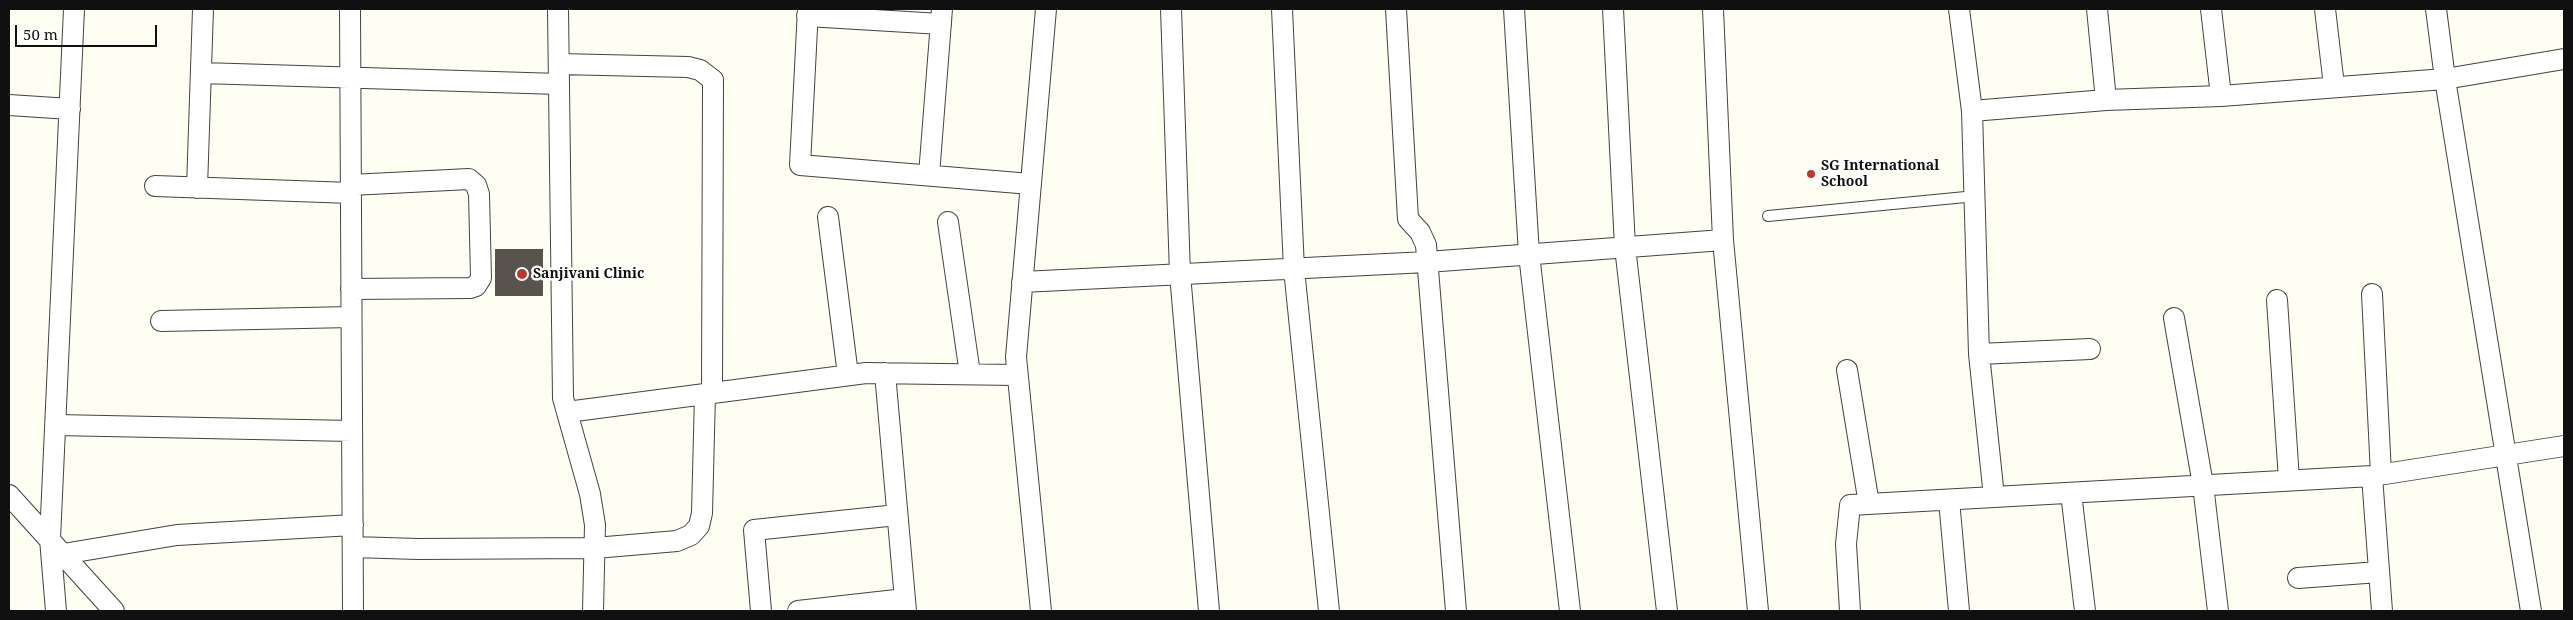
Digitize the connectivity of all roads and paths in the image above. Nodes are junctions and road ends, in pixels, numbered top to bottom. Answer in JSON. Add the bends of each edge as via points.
{"nodes":[{"id":1,"x":74,"y":9,"type":"edge"},
{"id":2,"x":203,"y":9,"type":"edge"},
{"id":3,"x":350,"y":9,"type":"edge"},
{"id":4,"x":558,"y":9,"type":"edge"},
{"id":5,"x":1046,"y":9,"type":"edge"},
{"id":6,"x":1171,"y":9,"type":"edge"},
{"id":7,"x":1282,"y":9,"type":"edge"},
{"id":8,"x":1396,"y":9,"type":"edge"},
{"id":9,"x":1514,"y":9,"type":"edge"},
{"id":10,"x":1613,"y":9,"type":"edge"},
{"id":11,"x":1713,"y":9,"type":"edge"},
{"id":12,"x":1959,"y":9,"type":"edge"},
{"id":13,"x":2097,"y":9,"type":"edge"},
{"id":14,"x":2212,"y":9,"type":"edge"},
{"id":15,"x":2325,"y":9,"type":"edge"},
{"id":16,"x":2436,"y":9,"type":"edge"},
{"id":17,"x":808,"y":12,"type":"edge"},
{"id":18,"x":941,"y":17,"type":"edge"},
{"id":19,"x":2564,"y":59,"type":"edge"},
{"id":20,"x":559,"y":64,"type":"junction"},
{"id":21,"x":202,"y":73,"type":"junction"},
{"id":22,"x":350,"y":77,"type":"junction"},
{"id":23,"x":2445,"y":79,"type":"junction"},
{"id":24,"x":559,"y":84,"type":"junction"},
{"id":25,"x":2334,"y":86,"type":"junction"},
{"id":26,"x":2221,"y":96,"type":"junction"},
{"id":27,"x":2106,"y":100,"type":"junction"},
{"id":28,"x":9,"y":105,"type":"edge"},
{"id":29,"x":70,"y":109,"type":"junction"},
{"id":30,"x":1972,"y":111,"type":"junction"},
{"id":31,"x":929,"y":176,"type":"junction"},
{"id":32,"x":1031,"y":184,"type":"junction"},
{"id":33,"x":155,"y":186,"type":"dead end"},
{"id":34,"x":197,"y":188,"type":"junction"},
{"id":35,"x":351,"y":189,"type":"junction"},
{"id":36,"x":1976,"y":196,"type":"junction"},
{"id":37,"x":1768,"y":216,"type":"dead end"},
{"id":38,"x":828,"y":217,"type":"dead end"},
{"id":39,"x":948,"y":222,"type":"dead end"},
{"id":40,"x":1723,"y":240,"type":"junction"},
{"id":41,"x":1625,"y":247,"type":"junction"},
{"id":42,"x":1529,"y":254,"type":"junction"},
{"id":43,"x":1427,"y":262,"type":"junction"},
{"id":44,"x":1294,"y":268,"type":"junction"},
{"id":45,"x":1180,"y":274,"type":"junction"},
{"id":46,"x":1022,"y":282,"type":"junction"},
{"id":47,"x":351,"y":289,"type":"junction"},
{"id":48,"x":2372,"y":294,"type":"dead end"},
{"id":49,"x":2276,"y":300,"type":"dead end"},
{"id":50,"x":351,"y":318,"type":"junction"},
{"id":51,"x":2174,"y":318,"type":"dead end"},
{"id":52,"x":160,"y":321,"type":"dead end"},
{"id":53,"x":2090,"y":349,"type":"dead end"},
{"id":54,"x":1979,"y":354,"type":"junction"},
{"id":55,"x":1848,"y":370,"type":"dead end"},
{"id":56,"x":885,"y":373,"type":"junction"},
{"id":57,"x":970,"y":374,"type":"junction"},
{"id":58,"x":848,"y":375,"type":"junction"},
{"id":59,"x":1017,"y":375,"type":"junction"},
{"id":60,"x":708,"y":394,"type":"junction"},
{"id":61,"x":567,"y":412,"type":"junction"},
{"id":62,"x":56,"y":426,"type":"junction"},
{"id":63,"x":352,"y":432,"type":"junction"},
{"id":64,"x":2564,"y":446,"type":"edge"},
{"id":65,"x":2506,"y":455,"type":"junction"},
{"id":66,"x":2377,"y":475,"type":"junction"},
{"id":67,"x":2289,"y":480,"type":"junction"},
{"id":68,"x":2203,"y":485,"type":"junction"},
{"id":69,"x":2071,"y":493,"type":"junction"},
{"id":70,"x":9,"y":495,"type":"edge"},
{"id":71,"x":1994,"y":497,"type":"junction"},
{"id":72,"x":1949,"y":500,"type":"junction"},
{"id":73,"x":1869,"y":504,"type":"junction"},
{"id":74,"x":898,"y":514,"type":"junction"},
{"id":75,"x":353,"y":525,"type":"junction"},
{"id":76,"x":50,"y":539,"type":"junction"},
{"id":77,"x":353,"y":547,"type":"junction"},
{"id":78,"x":595,"y":548,"type":"junction"},
{"id":79,"x":64,"y":554,"type":"junction"},
{"id":80,"x":2379,"y":572,"type":"junction"},
{"id":81,"x":2298,"y":578,"type":"dead end"},
{"id":82,"x":906,"y":605,"type":"edge"},
{"id":83,"x":56,"y":611,"type":"edge"},
{"id":84,"x":114,"y":611,"type":"edge"},
{"id":85,"x":353,"y":611,"type":"edge"},
{"id":86,"x":593,"y":611,"type":"edge"},
{"id":87,"x":761,"y":611,"type":"edge"},
{"id":88,"x":798,"y":611,"type":"edge"},
{"id":89,"x":1041,"y":611,"type":"edge"},
{"id":90,"x":1209,"y":611,"type":"edge"},
{"id":91,"x":1328,"y":611,"type":"edge"},
{"id":92,"x":1456,"y":611,"type":"edge"},
{"id":93,"x":1570,"y":611,"type":"edge"},
{"id":94,"x":1667,"y":611,"type":"edge"},
{"id":95,"x":1758,"y":611,"type":"edge"},
{"id":96,"x":1850,"y":611,"type":"edge"},
{"id":97,"x":1959,"y":611,"type":"edge"},
{"id":98,"x":2085,"y":611,"type":"edge"},
{"id":99,"x":2218,"y":611,"type":"edge"},
{"id":100,"x":2382,"y":611,"type":"edge"},
{"id":101,"x":2531,"y":611,"type":"edge"}],
"edges":[{"from":1,"to":29,"type":"street"},
{"from":2,"to":21,"type":"street"},
{"from":3,"to":22,"type":"street"},
{"from":4,"to":20,"type":"street"},
{"from":5,"to":32,"type":"street"},
{"from":6,"to":45,"type":"street"},
{"from":7,"to":44,"type":"street"},
{"from":8,"to":43,"type":"street","via":[[1408,219],[1426,245]]},
{"from":9,"to":42,"type":"street"},
{"from":10,"to":41,"type":"street"},
{"from":11,"to":40,"type":"street"},
{"from":12,"to":30,"type":"street"},
{"from":13,"to":27,"type":"street"},
{"from":14,"to":26,"type":"street"},
{"from":15,"to":25,"type":"street"},
{"from":16,"to":23,"type":"street"},
{"from":17,"to":18,"type":"street"},
{"from":17,"to":31,"type":"street","via":[[800,165]]},
{"from":18,"to":31,"type":"street"},
{"from":19,"to":23,"type":"street"},
{"from":20,"to":24,"type":"street"},
{"from":20,"to":60,"type":"street","via":[[688,67],[700,70],[713,80]]},
{"from":21,"to":22,"type":"street"},
{"from":21,"to":34,"type":"street"},
{"from":22,"to":24,"type":"street"},
{"from":22,"to":35,"type":"street"},
{"from":23,"to":25,"type":"street"},
{"from":23,"to":65,"type":"street"},
{"from":24,"to":61,"type":"street","via":[[563,398]]},
{"from":25,"to":26,"type":"street"},
{"from":26,"to":27,"type":"street"},
{"from":27,"to":30,"type":"street"},
{"from":28,"to":29,"type":"street"},
{"from":29,"to":62,"type":"street"},
{"from":30,"to":36,"type":"street"},
{"from":31,"to":32,"type":"street"},
{"from":32,"to":46,"type":"street"},
{"from":33,"to":34,"type":"street"},
{"from":34,"to":35,"type":"street"},
{"from":35,"to":47,"type":"street"},
{"from":35,"to":47,"type":"street","via":[[469,179],[476,184],[479,194],[481,278],[476,286],[470,288]]},
{"from":36,"to":37,"type":"lane"},
{"from":36,"to":54,"type":"street"},
{"from":38,"to":58,"type":"street"},
{"from":39,"to":57,"type":"street"},
{"from":40,"to":41,"type":"street"},
{"from":40,"to":95,"type":"street"},
{"from":41,"to":42,"type":"street"},
{"from":41,"to":94,"type":"street"},
{"from":42,"to":43,"type":"street"},
{"from":42,"to":93,"type":"street"},
{"from":43,"to":44,"type":"street"},
{"from":43,"to":92,"type":"street"},
{"from":44,"to":45,"type":"street"},
{"from":44,"to":91,"type":"street"},
{"from":45,"to":46,"type":"street"},
{"from":45,"to":90,"type":"street"},
{"from":46,"to":59,"type":"street"},
{"from":47,"to":50,"type":"street"},
{"from":48,"to":66,"type":"street"},
{"from":49,"to":67,"type":"street"},
{"from":50,"to":52,"type":"street"},
{"from":50,"to":63,"type":"street"},
{"from":51,"to":68,"type":"street"},
{"from":53,"to":54,"type":"street"},
{"from":54,"to":71,"type":"street"},
{"from":55,"to":73,"type":"street"},
{"from":56,"to":57,"type":"street"},
{"from":56,"to":58,"type":"street"},
{"from":56,"to":74,"type":"street"},
{"from":57,"to":59,"type":"street"},
{"from":58,"to":60,"type":"street"},
{"from":59,"to":89,"type":"street"},
{"from":60,"to":61,"type":"street"},
{"from":60,"to":78,"type":"street","via":[[699,526],[691,535],[677,541]]},
{"from":61,"to":78,"type":"street","via":[[590,494]]},
{"from":62,"to":63,"type":"street"},
{"from":62,"to":76,"type":"street"},
{"from":63,"to":75,"type":"street"},
{"from":64,"to":65,"type":"street"},
{"from":65,"to":66,"type":"street"},
{"from":65,"to":101,"type":"street"},
{"from":66,"to":67,"type":"street"},
{"from":66,"to":80,"type":"street"},
{"from":67,"to":68,"type":"street"},
{"from":68,"to":69,"type":"street"},
{"from":68,"to":99,"type":"street"},
{"from":69,"to":71,"type":"street"},
{"from":69,"to":98,"type":"street"},
{"from":70,"to":76,"type":"street"},
{"from":71,"to":72,"type":"street"},
{"from":72,"to":73,"type":"street"},
{"from":72,"to":97,"type":"street"},
{"from":73,"to":96,"type":"street","via":[[1850,505],[1846,544]]},
{"from":74,"to":82,"type":"street"},
{"from":74,"to":87,"type":"street","via":[[754,530]]},
{"from":75,"to":77,"type":"street"},
{"from":75,"to":79,"type":"street","via":[[176,535]]},
{"from":76,"to":79,"type":"street"},
{"from":76,"to":83,"type":"street"},
{"from":77,"to":78,"type":"street"},
{"from":77,"to":85,"type":"street"},
{"from":78,"to":86,"type":"street"},
{"from":79,"to":84,"type":"street"},
{"from":80,"to":81,"type":"street"},
{"from":80,"to":100,"type":"street"},
{"from":82,"to":88,"type":"street"}]}
